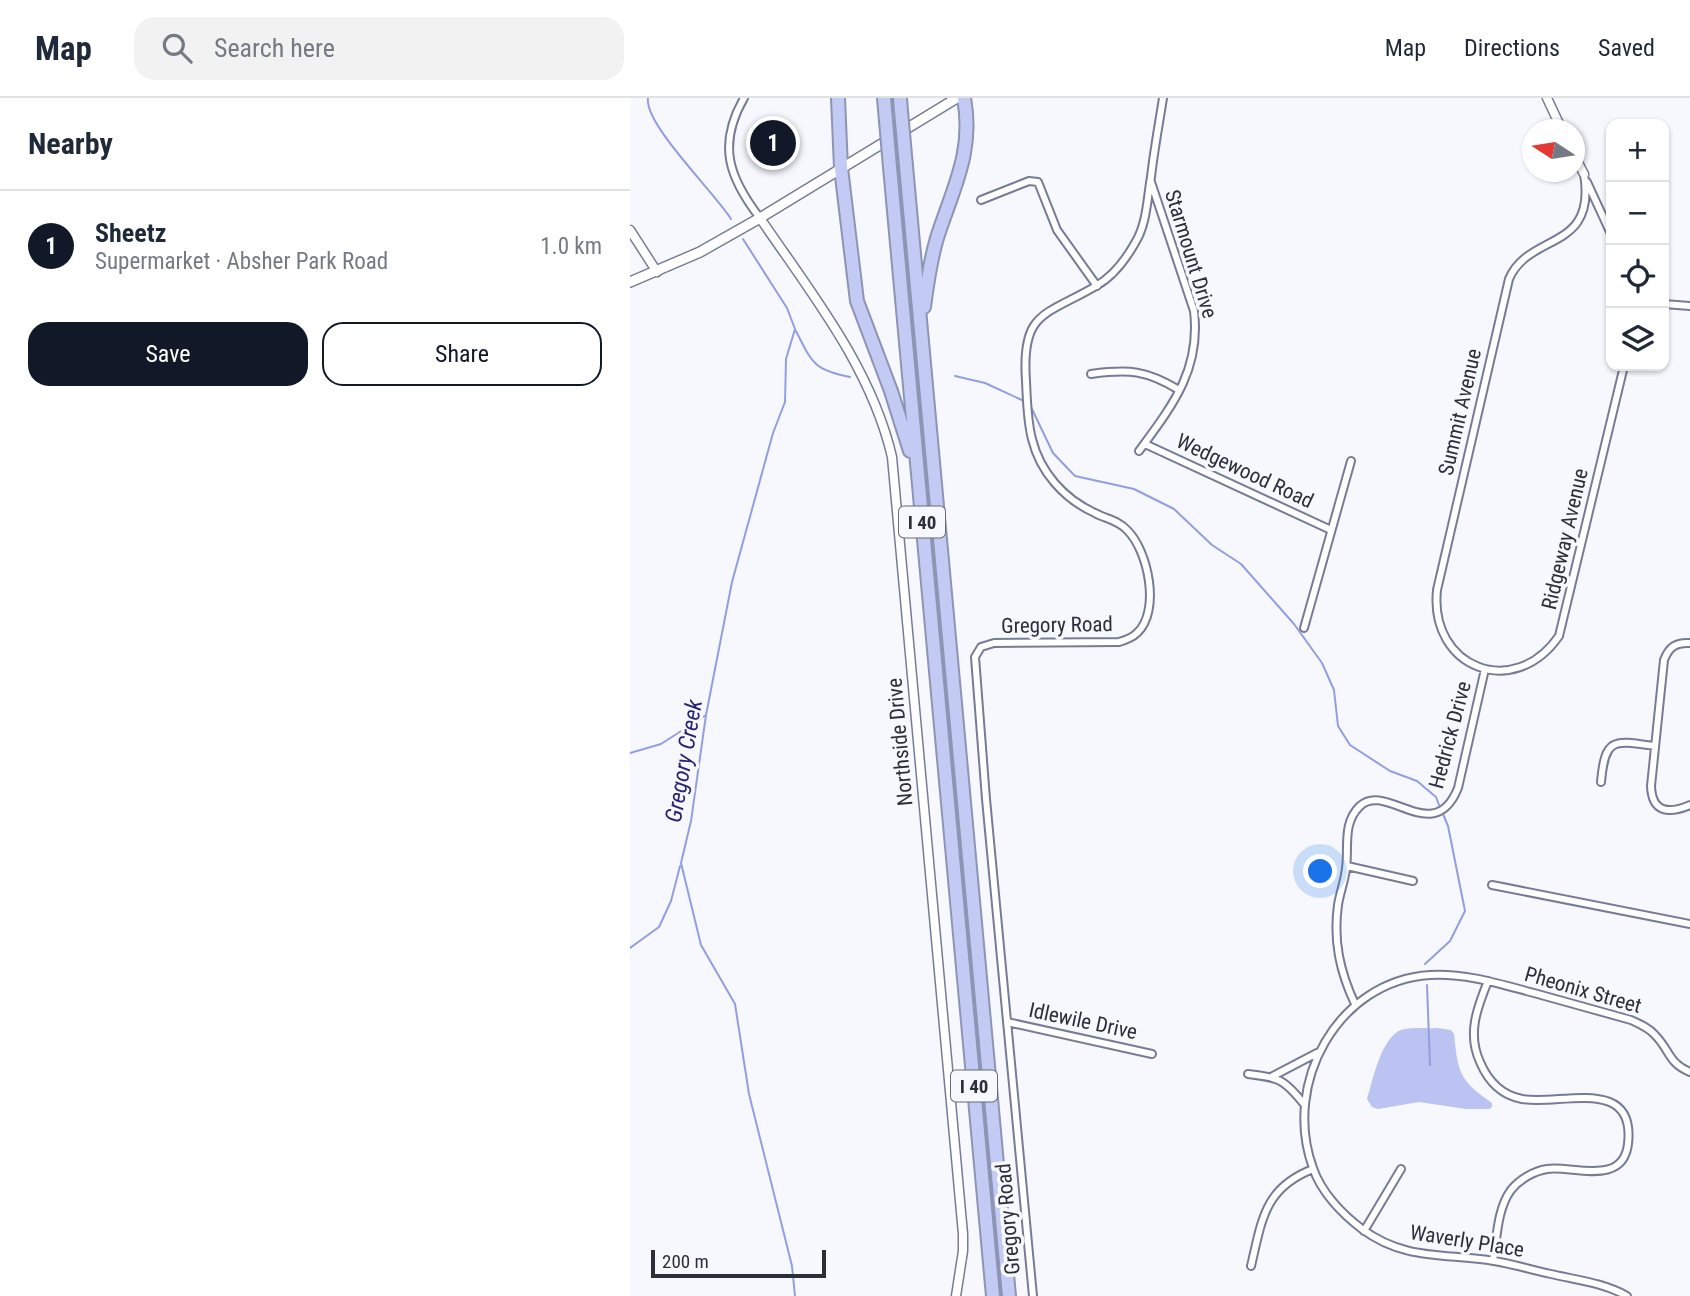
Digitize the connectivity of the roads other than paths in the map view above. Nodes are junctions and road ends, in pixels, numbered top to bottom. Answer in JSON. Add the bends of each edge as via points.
{"nodes":[{"id":1,"x":744,"y":98,"type":"edge"},
{"id":2,"x":838,"y":98,"type":"edge"},
{"id":3,"x":884,"y":98,"type":"edge"},
{"id":4,"x":957,"y":98,"type":"edge"},
{"id":5,"x":964,"y":98,"type":"edge"},
{"id":6,"x":1163,"y":98,"type":"edge"},
{"id":7,"x":1547,"y":98,"type":"edge"},
{"id":8,"x":901,"y":104,"type":"edge"},
{"id":9,"x":1557,"y":119,"type":"edge"},
{"id":10,"x":841,"y":168,"type":"junction"},
{"id":11,"x":1585,"y":176,"type":"edge"},
{"id":12,"x":1150,"y":178,"type":"junction"},
{"id":13,"x":1585,"y":182,"type":"edge"},
{"id":14,"x":981,"y":200,"type":"dead end"},
{"id":15,"x":760,"y":218,"type":"junction"},
{"id":16,"x":1606,"y":223,"type":"edge"},
{"id":17,"x":630,"y":230,"type":"edge"},
{"id":18,"x":657,"y":272,"type":"junction"},
{"id":19,"x":630,"y":282,"type":"edge"},
{"id":20,"x":1097,"y":286,"type":"junction"},
{"id":21,"x":1669,"y":304,"type":"edge"},
{"id":22,"x":1690,"y":306,"type":"edge"},
{"id":23,"x":923,"y":349,"type":"junction"},
{"id":24,"x":1623,"y":371,"type":"edge"},
{"id":25,"x":1091,"y":374,"type":"dead end"},
{"id":26,"x":1179,"y":390,"type":"junction"},
{"id":27,"x":1145,"y":443,"type":"junction"},
{"id":28,"x":1139,"y":452,"type":"dead end"},
{"id":29,"x":1351,"y":461,"type":"dead end"},
{"id":30,"x":1331,"y":530,"type":"junction"},
{"id":31,"x":923,"y":533,"type":"junction"},
{"id":32,"x":1304,"y":628,"type":"dead end"},
{"id":33,"x":1690,"y":643,"type":"edge"},
{"id":34,"x":1485,"y":669,"type":"junction"},
{"id":35,"x":1654,"y":746,"type":"junction"},
{"id":36,"x":1601,"y":782,"type":"dead end"},
{"id":37,"x":1690,"y":805,"type":"edge"},
{"id":38,"x":1347,"y":866,"type":"junction"},
{"id":39,"x":1413,"y":881,"type":"dead end"},
{"id":40,"x":1492,"y":885,"type":"dead end"},
{"id":41,"x":1690,"y":924,"type":"edge"},
{"id":42,"x":1488,"y":981,"type":"junction"},
{"id":43,"x":1355,"y":1004,"type":"junction"},
{"id":44,"x":1007,"y":1022,"type":"junction"},
{"id":45,"x":1318,"y":1052,"type":"junction"},
{"id":46,"x":1152,"y":1054,"type":"dead end"},
{"id":47,"x":1690,"y":1072,"type":"edge"},
{"id":48,"x":1248,"y":1074,"type":"dead end"},
{"id":49,"x":1273,"y":1076,"type":"junction"},
{"id":50,"x":1304,"y":1104,"type":"junction"},
{"id":51,"x":1313,"y":1169,"type":"junction"},
{"id":52,"x":1401,"y":1169,"type":"dead end"},
{"id":53,"x":1364,"y":1231,"type":"junction"},
{"id":54,"x":1493,"y":1261,"type":"junction"},
{"id":55,"x":1251,"y":1266,"type":"dead end"},
{"id":56,"x":956,"y":1296,"type":"edge"},
{"id":57,"x":993,"y":1296,"type":"edge"},
{"id":58,"x":1009,"y":1296,"type":"edge"},
{"id":59,"x":1032,"y":1296,"type":"edge"},
{"id":60,"x":1627,"y":1296,"type":"edge"}],
"edges":[{"from":1,"to":15,"type":"street","via":[[731,126],[728,153],[737,183]]},
{"from":2,"to":10,"type":"highway"},
{"from":3,"to":31,"type":"highway","number":"I 40","bridge":true},
{"from":4,"to":10,"type":"main road"},
{"from":5,"to":23,"type":"highway","via":[[967,143],[928,276]]},
{"from":6,"to":12,"type":"street","name":"Gregory Road"},
{"from":7,"to":9,"type":"street"},
{"from":8,"to":23,"type":"highway","number":"I 40","bridge":true},
{"from":10,"to":15,"type":"main road"},
{"from":10,"to":31,"type":"highway","via":[[856,301],[906,437]]},
{"from":11,"to":16,"type":"street"},
{"from":12,"to":20,"type":"street","name":"Gregory Road","via":[[1137,241]]},
{"from":12,"to":26,"type":"street","name":"Starmount Drive","via":[[1197,332],[1189,372]]},
{"from":13,"to":34,"type":"street","name":"Summit Avenue","via":[[1586,200],[1574,226],[1521,260],[1509,279],[1437,590],[1435,607],[1445,639],[1455,653]]},
{"from":14,"to":20,"type":"street","via":[[1029,181],[1038,182],[1057,230]]},
{"from":15,"to":18,"type":"main road"},
{"from":15,"to":56,"type":"street","name":"Northside Drive","via":[[851,354],[892,457],[963,1234]]},
{"from":17,"to":18,"type":"street"},
{"from":18,"to":19,"type":"main road"},
{"from":20,"to":44,"type":"street","name":"Gregory Road","via":[[1055,306],[1031,328],[1024,359],[1032,439],[1049,477],[1063,492],[1130,532],[1147,570],[1148,611],[1139,632],[1119,642],[987,644],[975,657]]},
{"from":21,"to":22,"type":"street"},
{"from":23,"to":58,"type":"highway","number":"I 40"},
{"from":24,"to":34,"type":"street","name":"Ridgeway Avenue","via":[[1559,636],[1549,650],[1520,668]]},
{"from":25,"to":26,"type":"street","via":[[1132,370]]},
{"from":26,"to":27,"type":"street","name":"Starmount Drive"},
{"from":27,"to":28,"type":"street","name":"Starmount Drive"},
{"from":27,"to":30,"type":"street","name":"Wedgewood Road"},
{"from":29,"to":30,"type":"street"},
{"from":30,"to":32,"type":"street"},
{"from":31,"to":57,"type":"highway","number":"I 40"},
{"from":33,"to":35,"type":"street","via":[[1673,646],[1664,660]]},
{"from":34,"to":38,"type":"street","name":"Hedrick Drive","via":[[1454,798],[1437,812],[1426,814],[1380,801],[1360,806],[1347,835]]},
{"from":35,"to":36,"type":"street","via":[[1626,741],[1614,745],[1604,755]]},
{"from":35,"to":37,"type":"street","via":[[1651,795],[1656,804],[1673,811]]},
{"from":38,"to":39,"type":"street"},
{"from":38,"to":43,"type":"street","name":"Hedrick Drive","via":[[1335,941]]},
{"from":40,"to":41,"type":"street"},
{"from":42,"to":43,"type":"street","name":"Pheonix Street","via":[[1428,975],[1378,990]]},
{"from":42,"to":47,"type":"street","name":"Pheonix Street","via":[[1646,1026],[1671,1060]]},
{"from":42,"to":54,"type":"street","via":[[1475,1014],[1473,1035],[1477,1055],[1494,1085],[1521,1099],[1598,1098],[1621,1110],[1628,1122],[1628,1145],[1616,1165],[1588,1172],[1534,1172],[1511,1189],[1504,1202]]},
{"from":43,"to":45,"type":"street"},
{"from":44,"to":46,"type":"street","name":"Idlewile Drive"},
{"from":44,"to":59,"type":"street","name":"Gregory Road"},
{"from":45,"to":49,"type":"street"},
{"from":45,"to":50,"type":"street","name":"Waverly Place"},
{"from":48,"to":49,"type":"street"},
{"from":49,"to":50,"type":"street"},
{"from":50,"to":51,"type":"street","name":"Waverly Place"},
{"from":51,"to":53,"type":"street","name":"Waverly Place","via":[[1330,1198]]},
{"from":51,"to":55,"type":"street","via":[[1296,1176],[1269,1201]]},
{"from":52,"to":53,"type":"street"},
{"from":53,"to":54,"type":"street","name":"Waverly Place","via":[[1423,1255]]},
{"from":54,"to":60,"type":"street","name":"Waverly Place","via":[[1601,1285]]}]}
